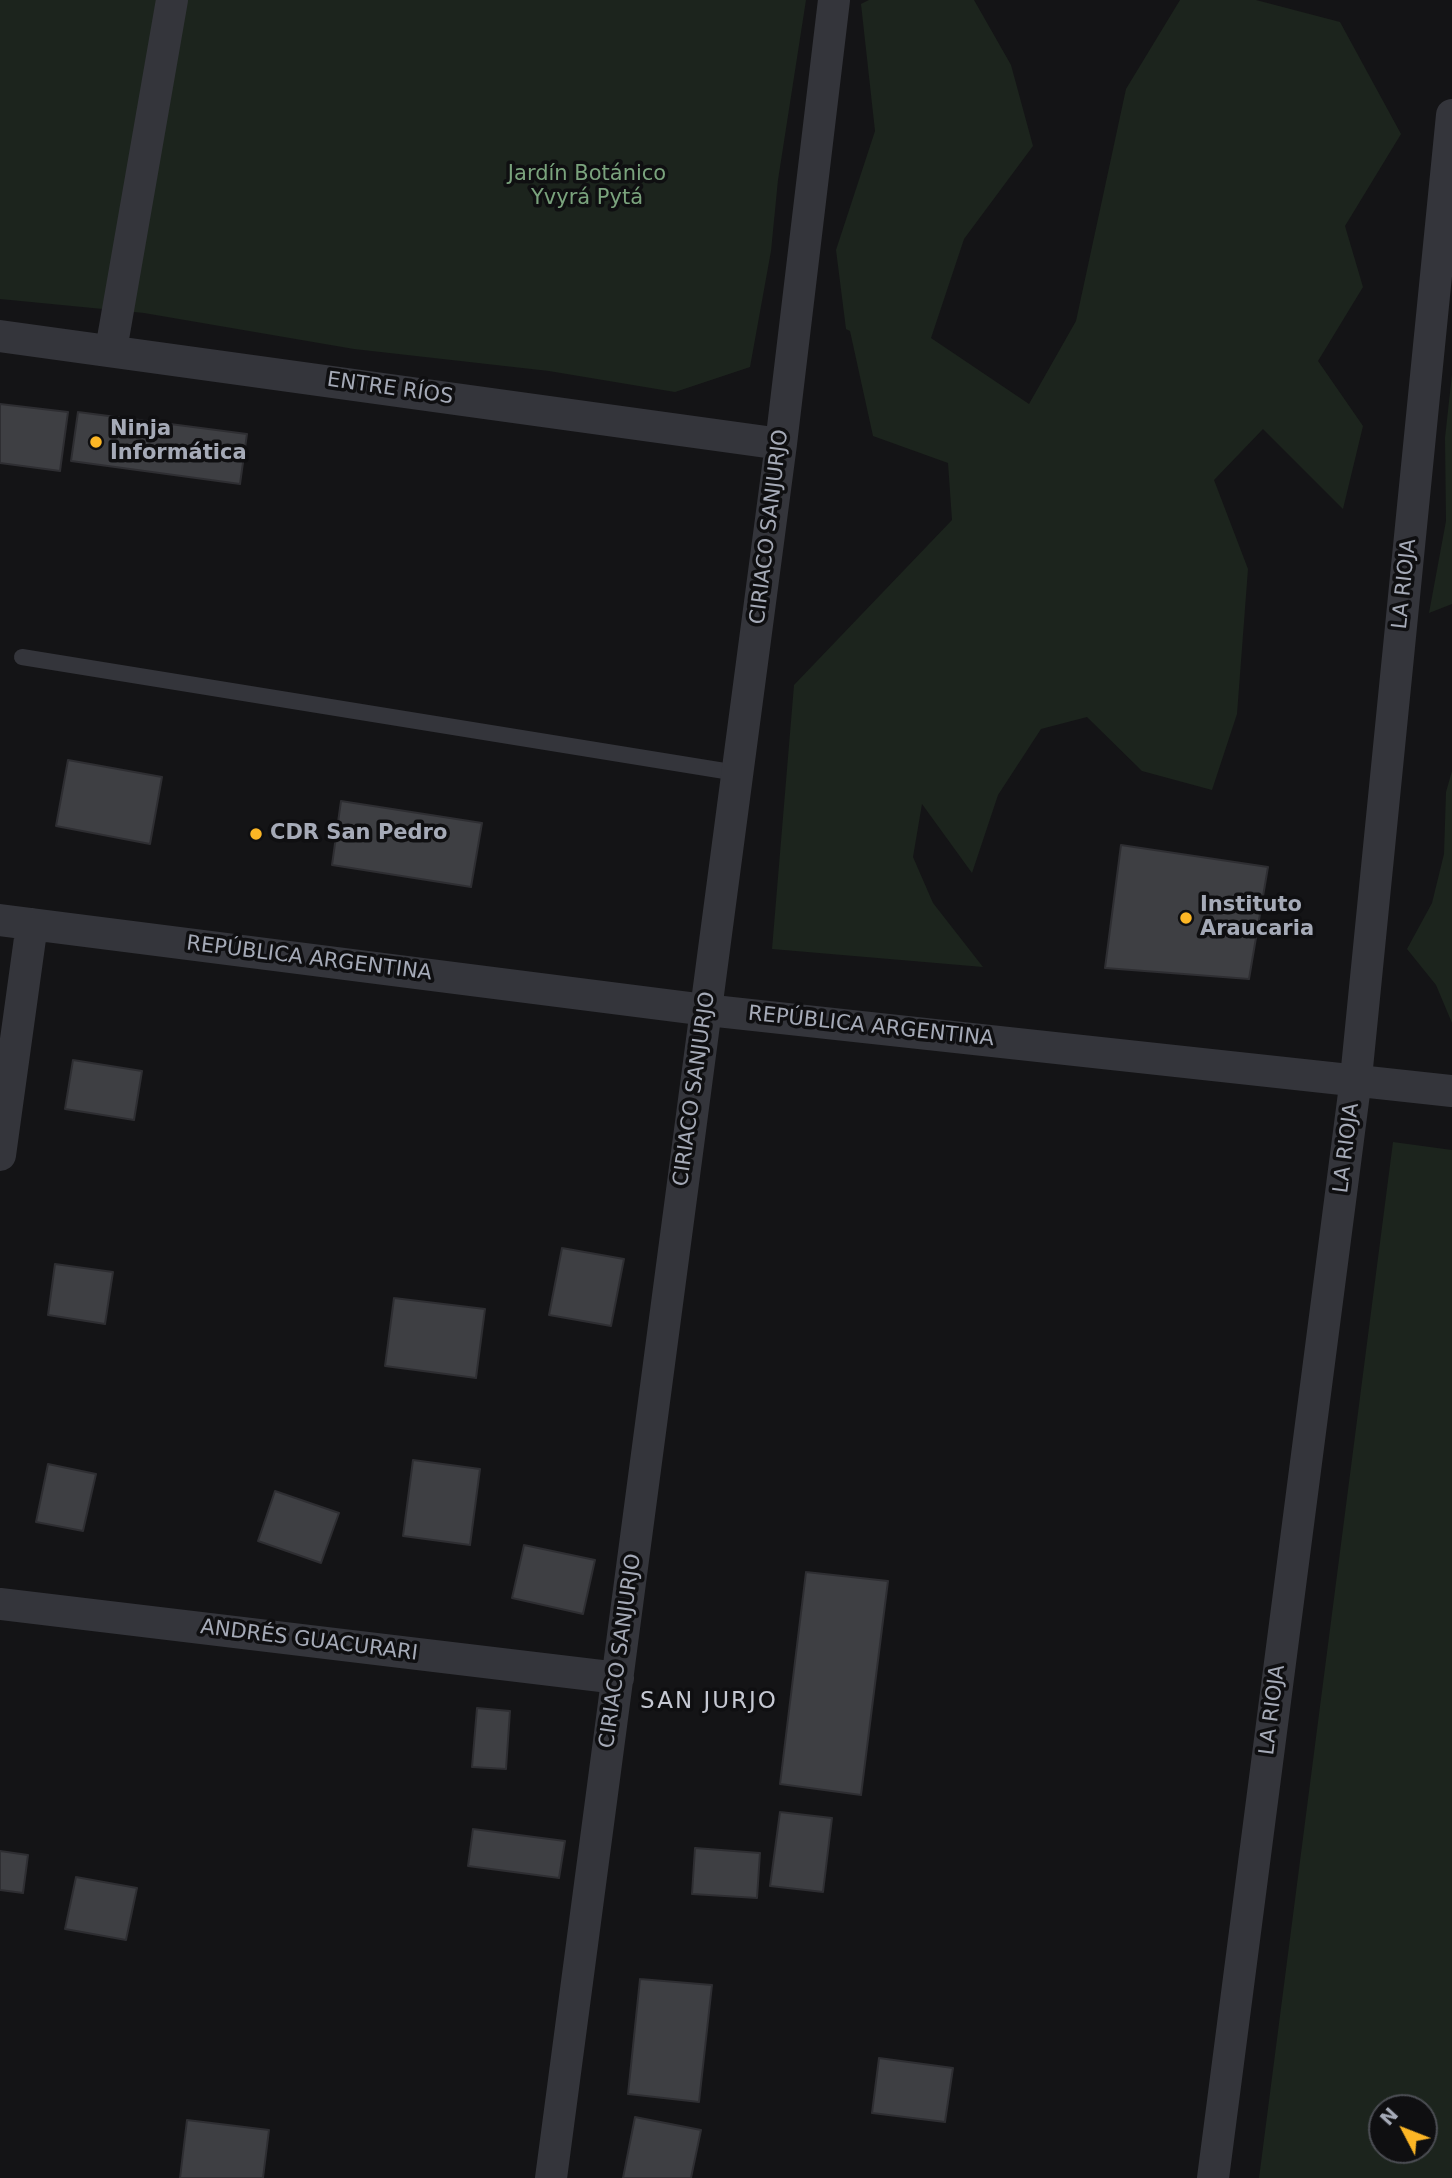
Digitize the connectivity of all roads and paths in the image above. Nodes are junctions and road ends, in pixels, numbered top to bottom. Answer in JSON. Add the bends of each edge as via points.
{"nodes":[{"id":1,"x":172,"y":0,"type":"edge"},
{"id":2,"x":834,"y":0,"type":"edge"},
{"id":3,"x":1452,"y":115,"type":"edge"},
{"id":4,"x":0,"y":336,"type":"edge"},
{"id":5,"x":111,"y":350,"type":"junction"},
{"id":6,"x":781,"y":444,"type":"junction"},
{"id":7,"x":22,"y":657,"type":"dead end"},
{"id":8,"x":737,"y":773,"type":"junction"},
{"id":9,"x":0,"y":920,"type":"edge"},
{"id":10,"x":32,"y":924,"type":"junction"},
{"id":11,"x":706,"y":1010,"type":"junction"},
{"id":12,"x":1356,"y":1079,"type":"junction"},
{"id":13,"x":1452,"y":1091,"type":"edge"},
{"id":14,"x":0,"y":1155,"type":"edge"},
{"id":15,"x":0,"y":1604,"type":"edge"},
{"id":16,"x":618,"y":1678,"type":"junction"},
{"id":17,"x":551,"y":2178,"type":"edge"},
{"id":18,"x":1213,"y":2178,"type":"edge"}],
"edges":[{"from":1,"to":5,"type":"street"},
{"from":2,"to":6,"type":"street","name":"CIRIACO SANJURJO"},
{"from":3,"to":12,"type":"street","name":"LA RIOJA"},
{"from":4,"to":5,"type":"street","name":"ENTRE RÍOS"},
{"from":5,"to":6,"type":"street","name":"ENTRE RÍOS"},
{"from":6,"to":8,"type":"street","name":"CIRIACO SANJURJO"},
{"from":7,"to":8,"type":"lane"},
{"from":8,"to":11,"type":"street","name":"CIRIACO SANJURJO"},
{"from":9,"to":10,"type":"street","name":"REPÚBLICA ARGENTINA"},
{"from":10,"to":11,"type":"street","name":"REPÚBLICA ARGENTINA"},
{"from":10,"to":14,"type":"street"},
{"from":11,"to":12,"type":"street","name":"REPÚBLICA ARGENTINA"},
{"from":11,"to":16,"type":"street","name":"CIRIACO SANJURJO"},
{"from":12,"to":13,"type":"street","name":"REPÚBLICA ARGENTINA"},
{"from":12,"to":18,"type":"street","name":"LA RIOJA"},
{"from":15,"to":16,"type":"street","name":"ANDRÉS GUACURARI"},
{"from":16,"to":17,"type":"street","name":"CIRIACO SANJURJO"}]}
